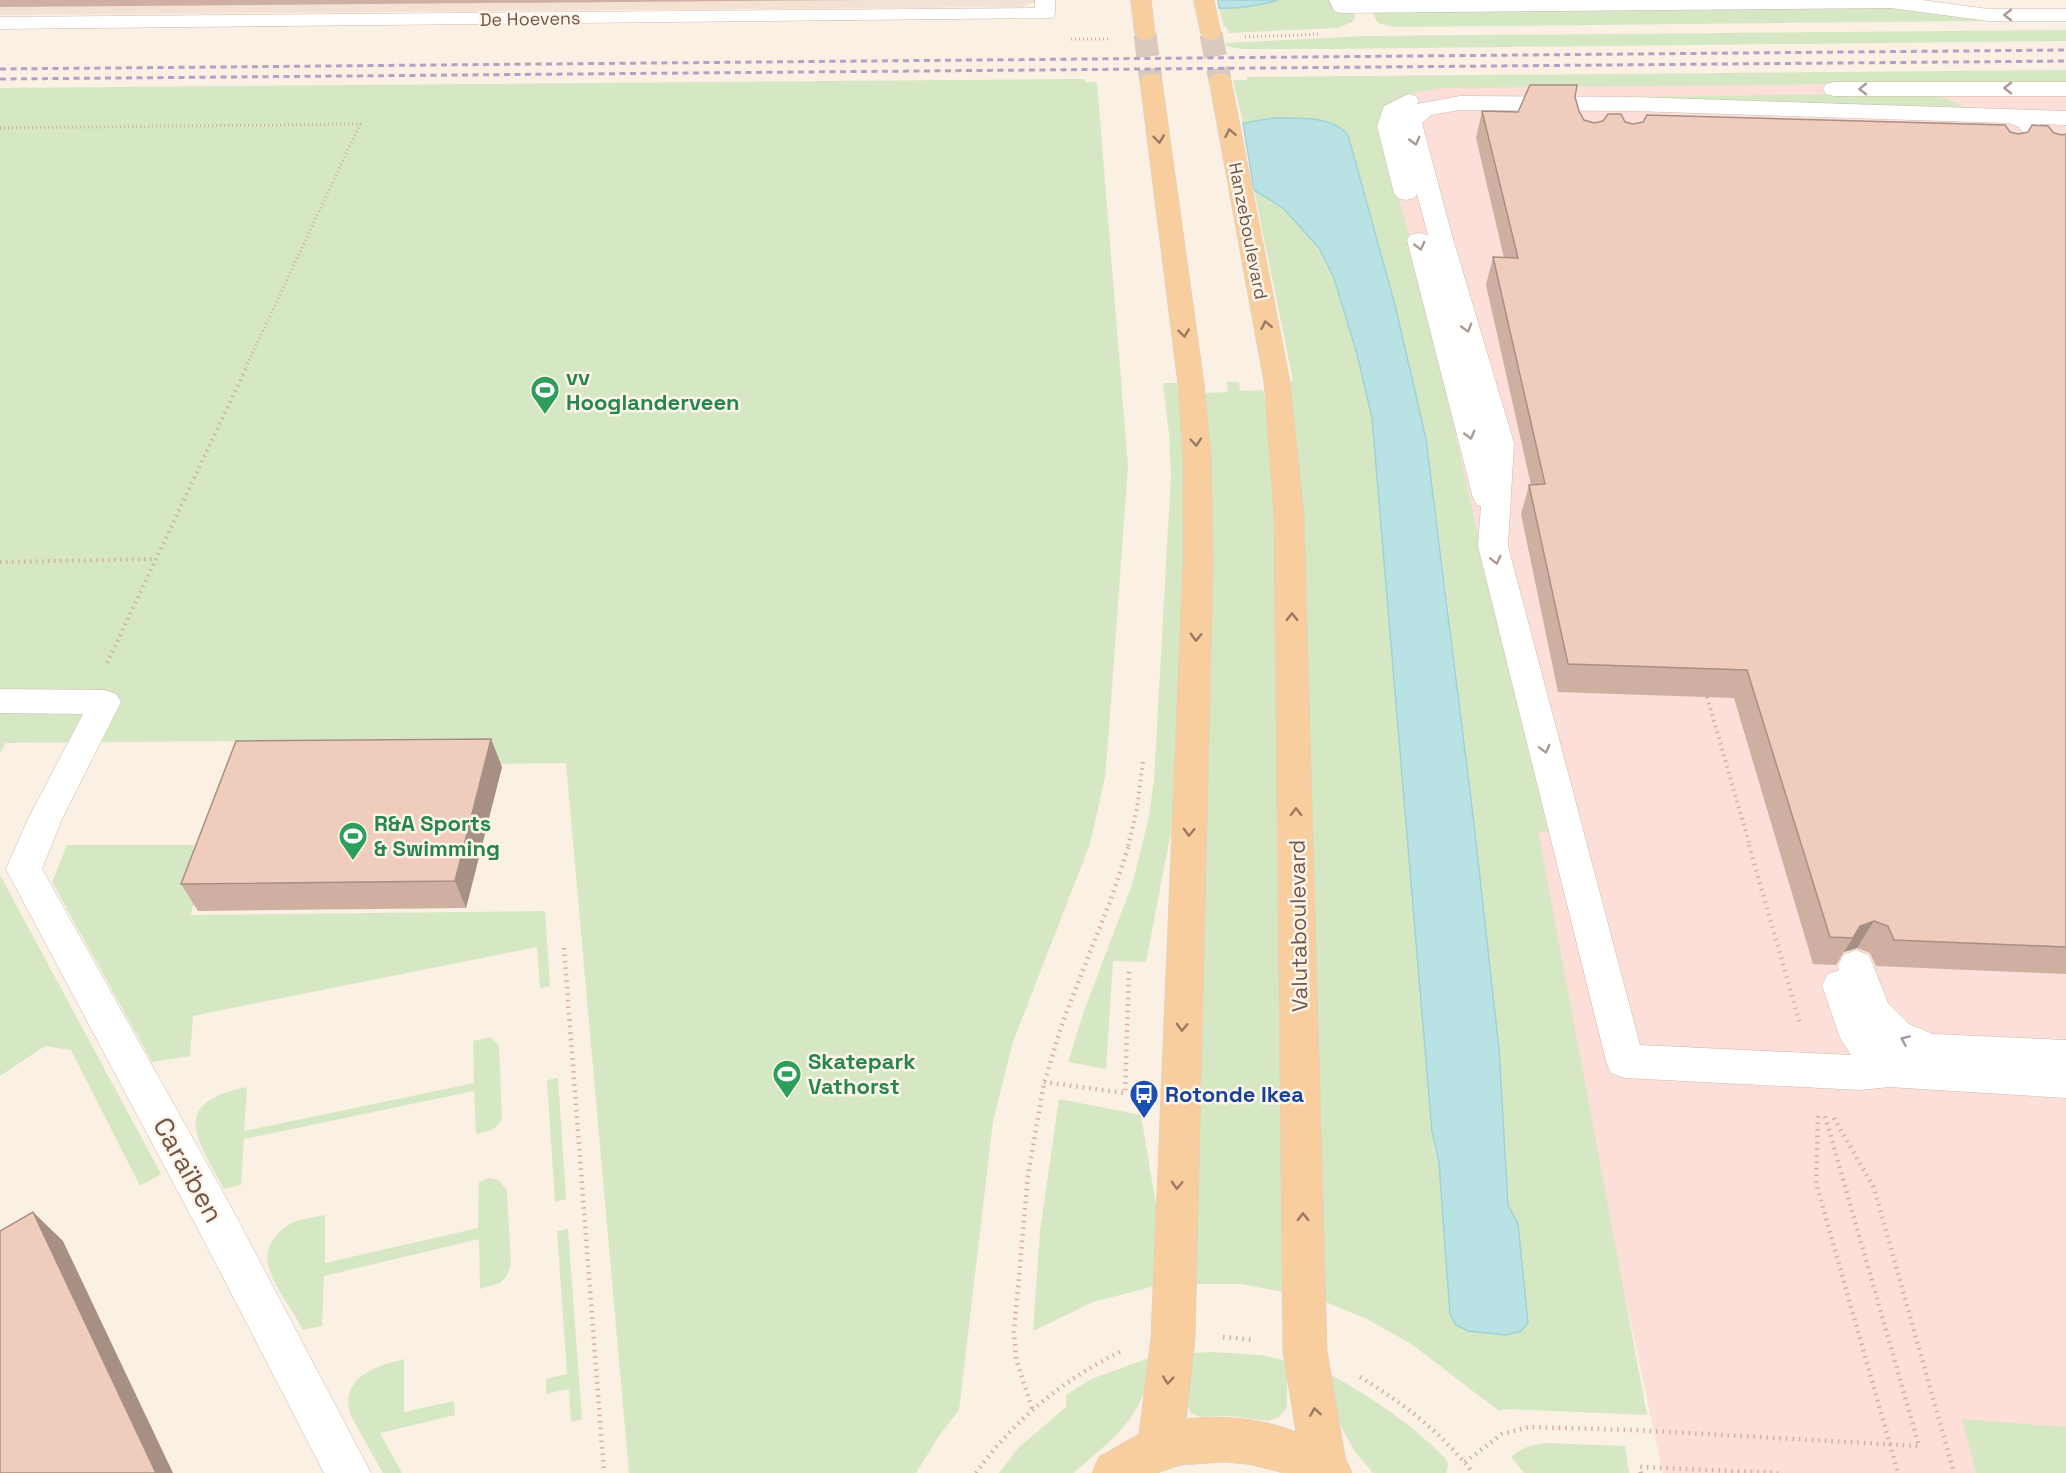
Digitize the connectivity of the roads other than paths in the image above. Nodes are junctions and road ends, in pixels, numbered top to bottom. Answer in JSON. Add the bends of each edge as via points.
{"nodes":[{"id":1,"x":1045,"y":0,"type":"edge"},
{"id":2,"x":1140,"y":0,"type":"edge"},
{"id":3,"x":1204,"y":0,"type":"edge"},
{"id":4,"x":1340,"y":3,"type":"edge"},
{"id":5,"x":2066,"y":15,"type":"edge"},
{"id":6,"x":0,"y":23,"type":"edge"},
{"id":7,"x":1145,"y":34,"type":"tunnel mouth"},
{"id":8,"x":1211,"y":34,"type":"tunnel mouth"},
{"id":9,"x":1220,"y":80,"type":"tunnel mouth"},
{"id":10,"x":1151,"y":81,"type":"tunnel mouth"},
{"id":11,"x":1921,"y":88,"type":"junction"},
{"id":12,"x":2066,"y":89,"type":"edge"},
{"id":13,"x":1626,"y":115,"type":"junction"},
{"id":14,"x":2013,"y":116,"type":"junction"},
{"id":15,"x":2066,"y":118,"type":"edge"},
{"id":16,"x":1581,"y":129,"type":"edge"},
{"id":17,"x":1995,"y":135,"type":"edge"},
{"id":18,"x":1277,"y":382,"type":"joint"},
{"id":19,"x":1493,"y":521,"type":"junction"},
{"id":20,"x":0,"y":701,"type":"edge"},
{"id":21,"x":2066,"y":1057,"type":"edge"},
{"id":22,"x":1889,"y":1070,"type":"junction"},
{"id":23,"x":2066,"y":1081,"type":"edge"},
{"id":24,"x":1160,"y":1448,"type":"junction"},
{"id":25,"x":1327,"y":1471,"type":"edge"},
{"id":26,"x":348,"y":1473,"type":"edge"},
{"id":27,"x":1115,"y":1473,"type":"edge"}],
"edges":[{"from":1,"to":6,"type":"street","name":"De Hoevens","via":[[1045,14]]},
{"from":2,"to":7,"type":"main road"},
{"from":3,"to":8,"type":"main road"},
{"from":5,"to":4,"type":"street","one_way":true,"via":[[1988,15],[1892,2]]},
{"from":18,"to":9,"type":"main road","name":"Hanzeboulevard","one_way":true},
{"from":10,"to":24,"type":"main road","one_way":true,"via":[[1191,384],[1197,455],[1198,562],[1173,1338]]},
{"from":12,"to":11,"type":"street","one_way":true},
{"from":11,"to":17,"type":"street","via":[[1949,93],[1972,103]]},
{"from":11,"to":19,"type":"street","one_way":true,"via":[[1435,95],[1410,99],[1392,111],[1388,126],[1392,144]]},
{"from":13,"to":14,"type":"street"},
{"from":13,"to":14,"type":"street","via":[[1624,120],[1638,115],[2006,124],[2038,153],[2027,122]]},
{"from":13,"to":16,"type":"street","via":[[1590,109],[1583,113]]},
{"from":13,"to":19,"type":"street","one_way":true,"via":[[1460,103],[1424,109],[1410,121],[1500,443]]},
{"from":14,"to":15,"type":"street"},
{"from":25,"to":18,"type":"main road","name":"Valutaboulevard","one_way":true,"via":[[1305,1351],[1292,580]]},
{"from":19,"to":22,"type":"street","one_way":true,"via":[[1493,546],[1625,1061],[1860,1073]]},
{"from":20,"to":26,"type":"street","name":"Caraïben","via":[[105,702],[24,869],[214,1216]]},
{"from":21,"to":22,"type":"street","one_way":true,"via":[[1931,1051],[1896,1036],[1873,1013],[1845,965],[1859,1038]]},
{"from":22,"to":23,"type":"street"},
{"from":24,"to":25,"type":"main road","via":[[1228,1439],[1279,1446]]},
{"from":24,"to":27,"type":"main road"}]}
